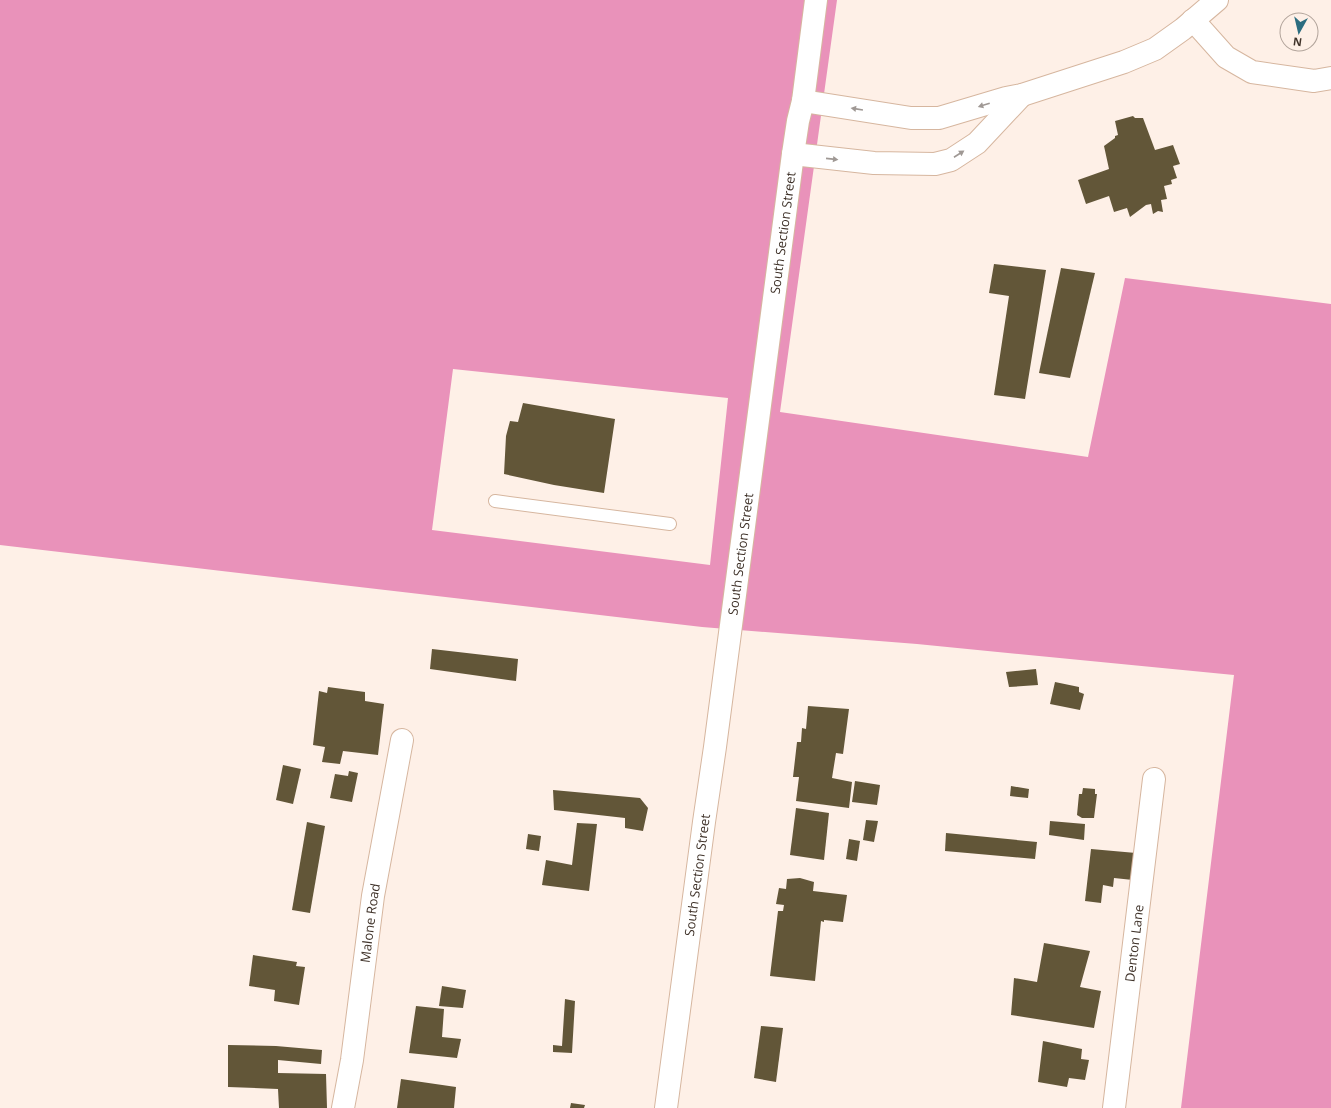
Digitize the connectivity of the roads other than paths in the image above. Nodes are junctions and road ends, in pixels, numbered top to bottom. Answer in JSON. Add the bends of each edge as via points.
{"nodes":[{"id":1,"x":816,"y":0,"type":"edge"},
{"id":2,"x":1217,"y":0,"type":"edge"},
{"id":3,"x":1193,"y":20,"type":"junction"},
{"id":4,"x":1331,"y":78,"type":"edge"},
{"id":5,"x":1022,"y":95,"type":"junction"},
{"id":6,"x":803,"y":101,"type":"junction"},
{"id":7,"x":793,"y":154,"type":"junction"},
{"id":8,"x":495,"y":501,"type":"dead end"},
{"id":9,"x":670,"y":524,"type":"dead end"},
{"id":10,"x":402,"y":740,"type":"dead end"},
{"id":11,"x":1154,"y":779,"type":"dead end"},
{"id":12,"x":343,"y":1108,"type":"edge"},
{"id":13,"x":666,"y":1108,"type":"edge"},
{"id":14,"x":1114,"y":1108,"type":"edge"}],
"edges":[{"from":1,"to":6,"type":"street","name":"South Section Street"},
{"from":2,"to":3,"type":"street"},
{"from":3,"to":4,"type":"street","via":[[1226,57],[1252,72],[1314,81]]},
{"from":3,"to":5,"type":"street","via":[[1155,49],[1124,62]]},
{"from":5,"to":6,"type":"street","one_way":true,"via":[[938,118],[911,118]]},
{"from":7,"to":5,"type":"street","one_way":true,"via":[[874,163],[935,164],[950,160],[977,143]]},
{"from":6,"to":7,"type":"street","name":"South Section Street"},
{"from":7,"to":13,"type":"street","name":"South Section Street","via":[[716,748]]},
{"from":8,"to":9,"type":"lane"},
{"from":10,"to":12,"type":"street","name":"Malone Road","via":[[373,896],[352,1060]]},
{"from":11,"to":14,"type":"street","name":"Denton Lane"}]}
